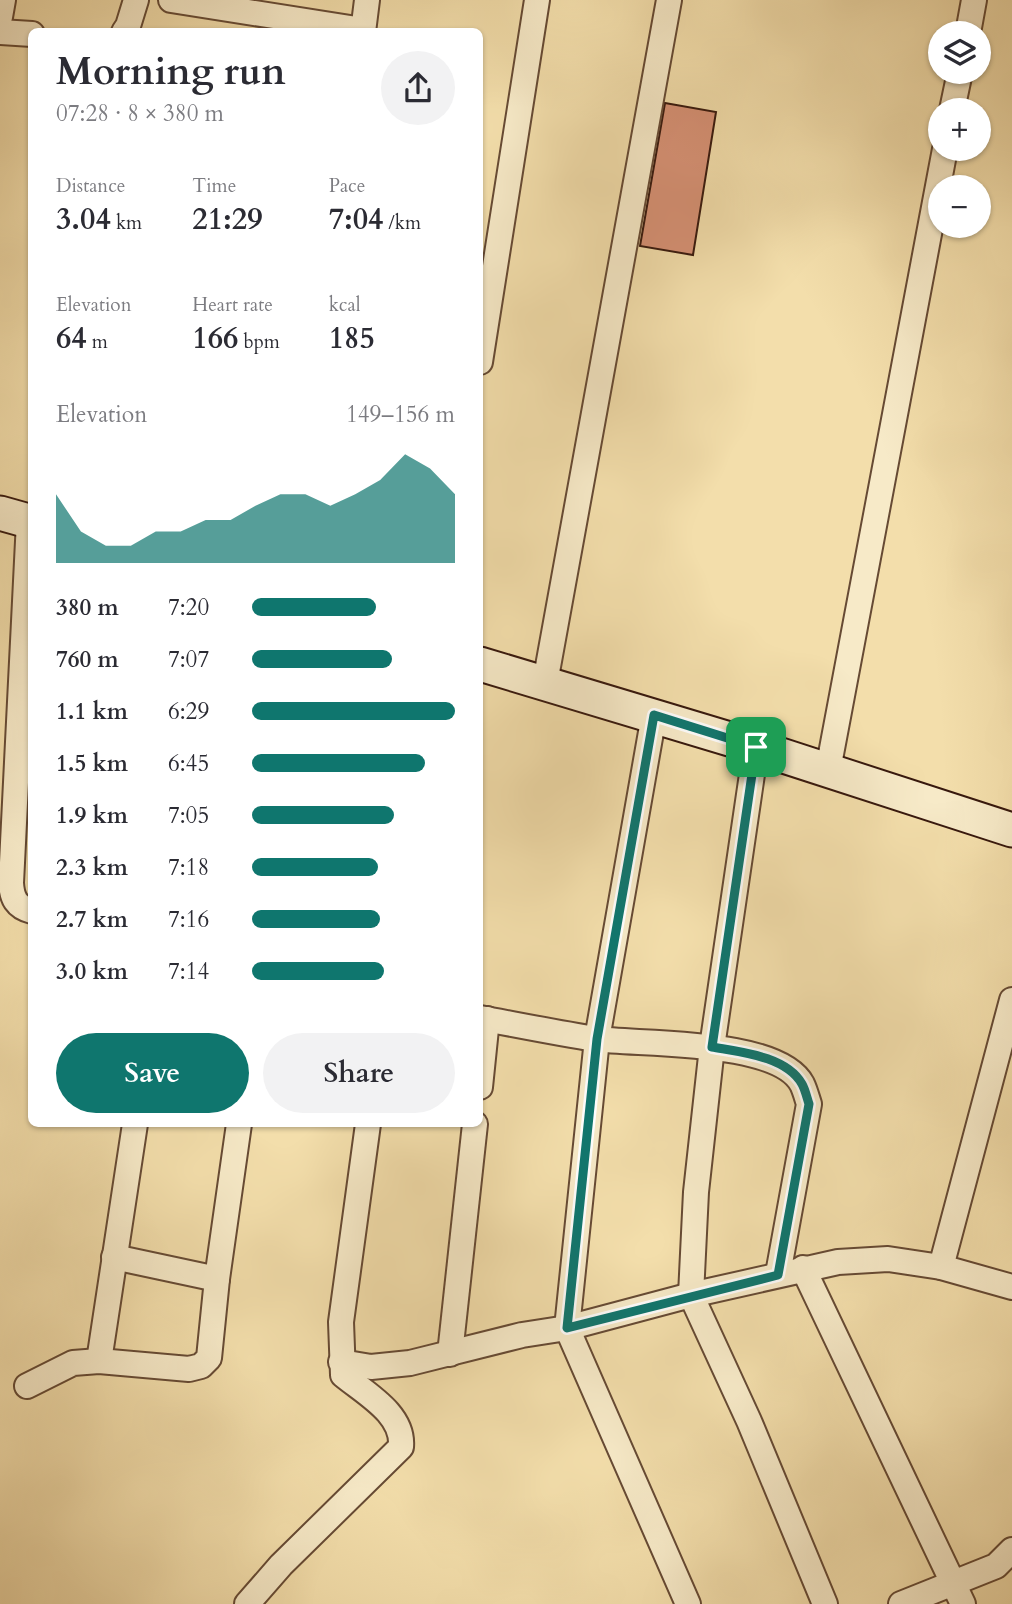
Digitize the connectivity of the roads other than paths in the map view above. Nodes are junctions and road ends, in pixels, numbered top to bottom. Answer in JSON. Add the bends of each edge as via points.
{"nodes":[{"id":1,"x":3,"y":0,"type":"edge"},
{"id":2,"x":136,"y":0,"type":"edge"},
{"id":3,"x":171,"y":0,"type":"edge"},
{"id":4,"x":367,"y":0,"type":"edge"},
{"id":5,"x":537,"y":0,"type":"edge"},
{"id":6,"x":669,"y":0,"type":"edge"},
{"id":7,"x":974,"y":0,"type":"edge"},
{"id":8,"x":253,"y":6,"type":"edge"},
{"id":9,"x":0,"y":17,"type":"edge"},
{"id":10,"x":970,"y":21,"type":"edge"},
{"id":11,"x":127,"y":28,"type":"edge"},
{"id":12,"x":350,"y":28,"type":"edge"},
{"id":13,"x":363,"y":28,"type":"edge"},
{"id":14,"x":0,"y":32,"type":"edge"},
{"id":15,"x":28,"y":34,"type":"edge"},
{"id":16,"x":943,"y":161,"type":"edge"},
{"id":17,"x":483,"y":343,"type":"edge"},
{"id":18,"x":20,"y":519,"type":"edge"},
{"id":19,"x":483,"y":665,"type":"edge"},
{"id":20,"x":545,"y":683,"type":"junction"},
{"id":21,"x":654,"y":715,"type":"junction"},
{"id":22,"x":756,"y":747,"type":"junction"},
{"id":23,"x":828,"y":770,"type":"junction"},
{"id":24,"x":1012,"y":830,"type":"edge"},
{"id":25,"x":28,"y":910,"type":"edge"},
{"id":26,"x":1012,"y":1000,"type":"edge"},
{"id":27,"x":483,"y":1018,"type":"edge"},
{"id":28,"x":597,"y":1039,"type":"junction"},
{"id":29,"x":712,"y":1047,"type":"junction"},
{"id":30,"x":1002,"y":1072,"type":"edge"},
{"id":31,"x":135,"y":1127,"type":"edge"},
{"id":32,"x":239,"y":1127,"type":"edge"},
{"id":33,"x":368,"y":1127,"type":"edge"},
{"id":34,"x":475,"y":1127,"type":"edge"},
{"id":35,"x":114,"y":1256,"type":"junction"},
{"id":36,"x":941,"y":1267,"type":"junction"},
{"id":37,"x":803,"y":1268,"type":"junction"},
{"id":38,"x":778,"y":1275,"type":"junction"},
{"id":39,"x":217,"y":1279,"type":"junction"},
{"id":40,"x":1012,"y":1287,"type":"edge"},
{"id":41,"x":691,"y":1295,"type":"junction"},
{"id":42,"x":567,"y":1328,"type":"junction"},
{"id":43,"x":450,"y":1354,"type":"junction"},
{"id":44,"x":99,"y":1361,"type":"junction"},
{"id":45,"x":341,"y":1362,"type":"junction"},
{"id":46,"x":27,"y":1386,"type":"dead end"},
{"id":47,"x":1012,"y":1550,"type":"edge"},
{"id":48,"x":958,"y":1593,"type":"edge"},
{"id":49,"x":247,"y":1604,"type":"edge"},
{"id":50,"x":688,"y":1604,"type":"edge"},
{"id":51,"x":825,"y":1604,"type":"edge"},
{"id":52,"x":901,"y":1604,"type":"edge"}],
"edges":[{"from":1,"to":9,"type":"street"},
{"from":2,"to":11,"type":"street"},
{"from":3,"to":8,"type":"street"},
{"from":4,"to":13,"type":"street"},
{"from":5,"to":17,"type":"street"},
{"from":6,"to":20,"type":"street"},
{"from":7,"to":10,"type":"street"},
{"from":8,"to":12,"type":"street"},
{"from":14,"to":15,"type":"street"},
{"from":16,"to":23,"type":"street"},
{"from":18,"to":25,"type":"street","via":[[11,883],[16,903]]},
{"from":19,"to":20,"type":"main road"},
{"from":20,"to":21,"type":"main road"},
{"from":21,"to":22,"type":"main road"},
{"from":21,"to":28,"type":"street"},
{"from":22,"to":23,"type":"main road"},
{"from":22,"to":29,"type":"street"},
{"from":23,"to":24,"type":"main road"},
{"from":26,"to":30,"type":"street"},
{"from":27,"to":28,"type":"street"},
{"from":28,"to":29,"type":"street"},
{"from":28,"to":42,"type":"street"},
{"from":29,"to":38,"type":"street","via":[[758,1056],[784,1067],[802,1082],[809,1104]]},
{"from":29,"to":41,"type":"street","via":[[696,1192]]},
{"from":30,"to":36,"type":"street"},
{"from":31,"to":35,"type":"street"},
{"from":32,"to":39,"type":"street"},
{"from":33,"to":45,"type":"street","via":[[341,1322]]},
{"from":34,"to":43,"type":"street"},
{"from":35,"to":39,"type":"street"},
{"from":35,"to":44,"type":"street"},
{"from":36,"to":37,"type":"street","via":[[888,1259]]},
{"from":36,"to":40,"type":"street"},
{"from":37,"to":38,"type":"street"},
{"from":37,"to":48,"type":"street"},
{"from":38,"to":41,"type":"street"},
{"from":39,"to":44,"type":"street","via":[[209,1358],[201,1366],[189,1369]]},
{"from":41,"to":42,"type":"street"},
{"from":41,"to":51,"type":"street"},
{"from":42,"to":43,"type":"street"},
{"from":42,"to":50,"type":"street"},
{"from":43,"to":45,"type":"street","via":[[371,1367]]},
{"from":44,"to":46,"type":"street","via":[[60,1367]]},
{"from":45,"to":49,"type":"street","via":[[343,1375],[395,1419],[402,1434],[401,1447]]},
{"from":47,"to":48,"type":"street"},
{"from":48,"to":52,"type":"street"}]}
